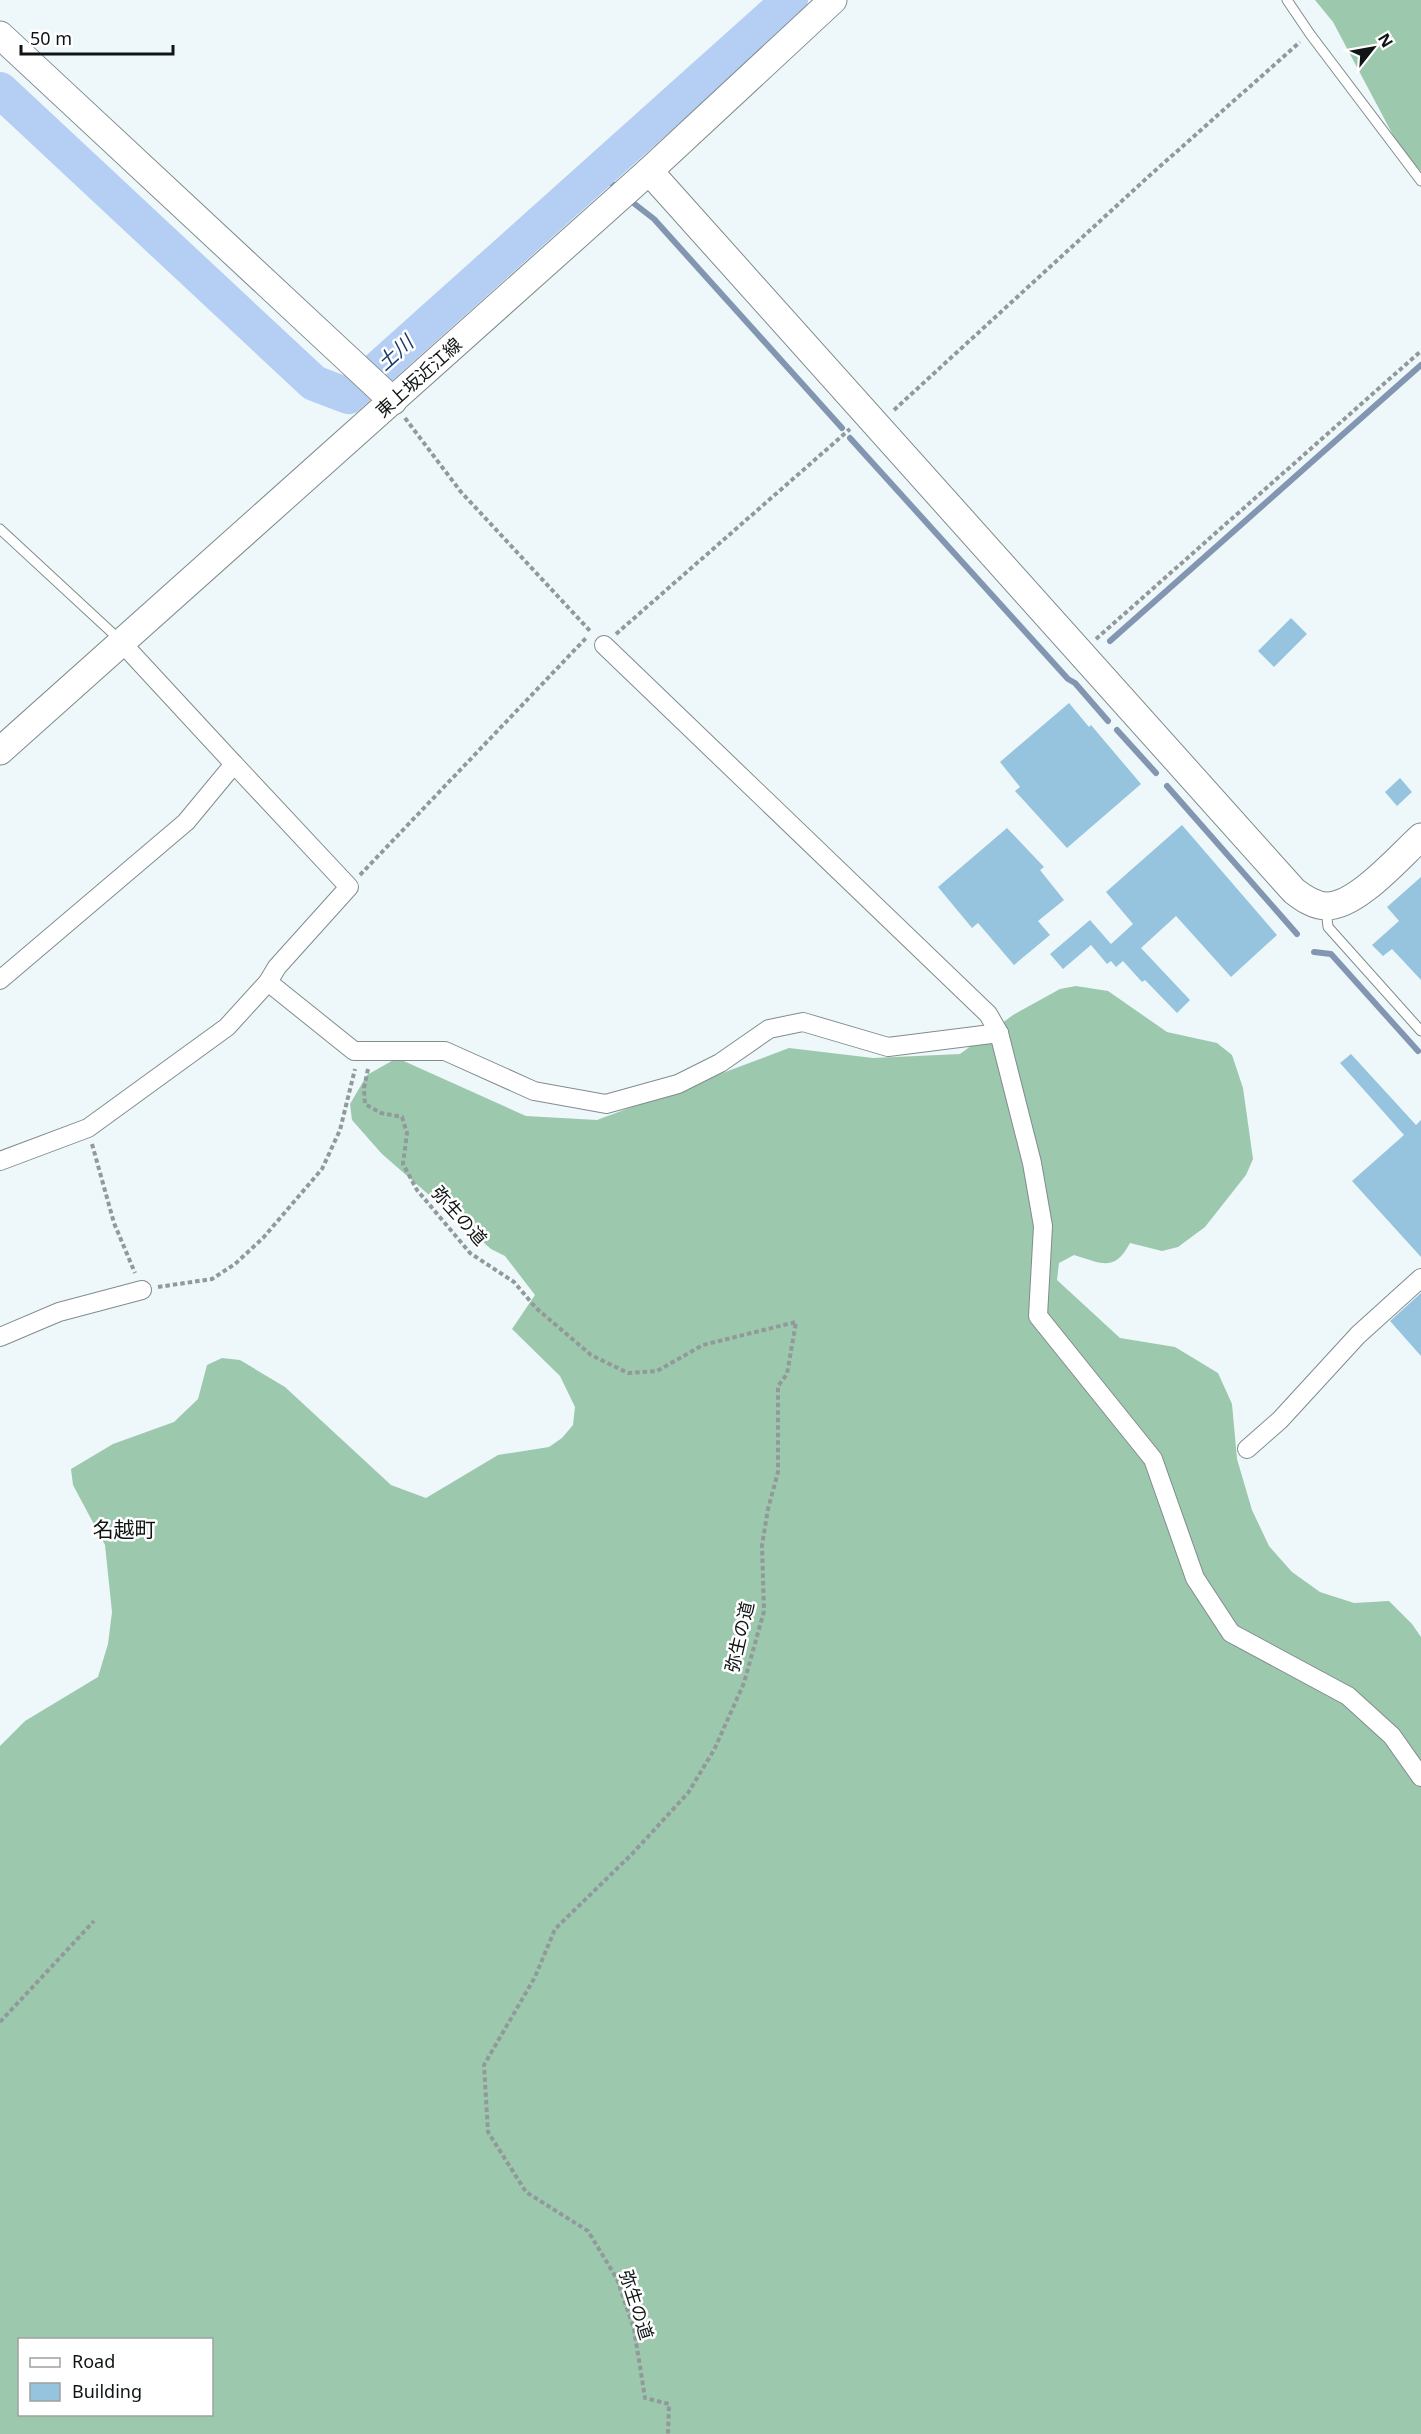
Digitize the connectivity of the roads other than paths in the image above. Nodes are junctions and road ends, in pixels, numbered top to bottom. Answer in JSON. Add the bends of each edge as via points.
{"nodes":[{"id":1,"x":833,"y":0,"type":"edge"},
{"id":2,"x":1287,"y":0,"type":"edge"},
{"id":3,"x":0,"y":34,"type":"edge"},
{"id":4,"x":1421,"y":181,"type":"edge"},
{"id":5,"x":634,"y":184,"type":"junction"},
{"id":6,"x":386,"y":395,"type":"junction"},
{"id":7,"x":0,"y":529,"type":"edge"},
{"id":8,"x":598,"y":638,"type":"road end"},
{"id":9,"x":122,"y":643,"type":"junction"},
{"id":10,"x":0,"y":751,"type":"edge"},
{"id":11,"x":234,"y":764,"type":"junction"},
{"id":12,"x":1421,"y":837,"type":"edge"},
{"id":13,"x":1326,"y":906,"type":"junction"},
{"id":14,"x":0,"y":980,"type":"edge"},
{"id":15,"x":268,"y":982,"type":"junction"},
{"id":16,"x":1421,"y":1031,"type":"edge"},
{"id":17,"x":999,"y":1033,"type":"junction"},
{"id":18,"x":0,"y":1161,"type":"edge"},
{"id":19,"x":1421,"y":1278,"type":"edge"},
{"id":20,"x":142,"y":1290,"type":"road end"},
{"id":21,"x":0,"y":1337,"type":"edge"},
{"id":22,"x":1247,"y":1449,"type":"dead end"},
{"id":23,"x":1421,"y":1777,"type":"edge"}],
"edges":[{"from":1,"to":5,"type":"street","name":"東上坂近江線"},
{"from":2,"to":4,"type":"lane"},
{"from":3,"to":6,"type":"street"},
{"from":5,"to":6,"type":"street","name":"東上坂近江線"},
{"from":5,"to":13,"type":"street","via":[[872,420],[1294,891],[1308,902]]},
{"from":6,"to":9,"type":"street","name":"東上坂近江線"},
{"from":7,"to":9,"type":"lane"},
{"from":8,"to":17,"type":"street","via":[[988,1014]]},
{"from":9,"to":10,"type":"street","name":"東上坂近江線"},
{"from":9,"to":11,"type":"street"},
{"from":11,"to":14,"type":"street","via":[[186,822]]},
{"from":11,"to":15,"type":"street","via":[[349,887]]},
{"from":12,"to":13,"type":"street","via":[[1356,895]]},
{"from":13,"to":16,"type":"lane","via":[[1328,927]]},
{"from":15,"to":17,"type":"street","via":[[354,1051],[445,1051],[534,1091],[606,1104],[678,1084],[720,1063],[769,1029],[803,1022],[888,1047]]},
{"from":15,"to":18,"type":"street","via":[[227,1027],[88,1128]]},
{"from":17,"to":23,"type":"street","via":[[1032,1163],[1043,1226],[1038,1316],[1153,1459],[1195,1578],[1231,1633],[1348,1696],[1392,1736]]},
{"from":19,"to":22,"type":"street","via":[[1358,1335],[1280,1420]]},
{"from":20,"to":21,"type":"street","via":[[59,1312]]}]}
